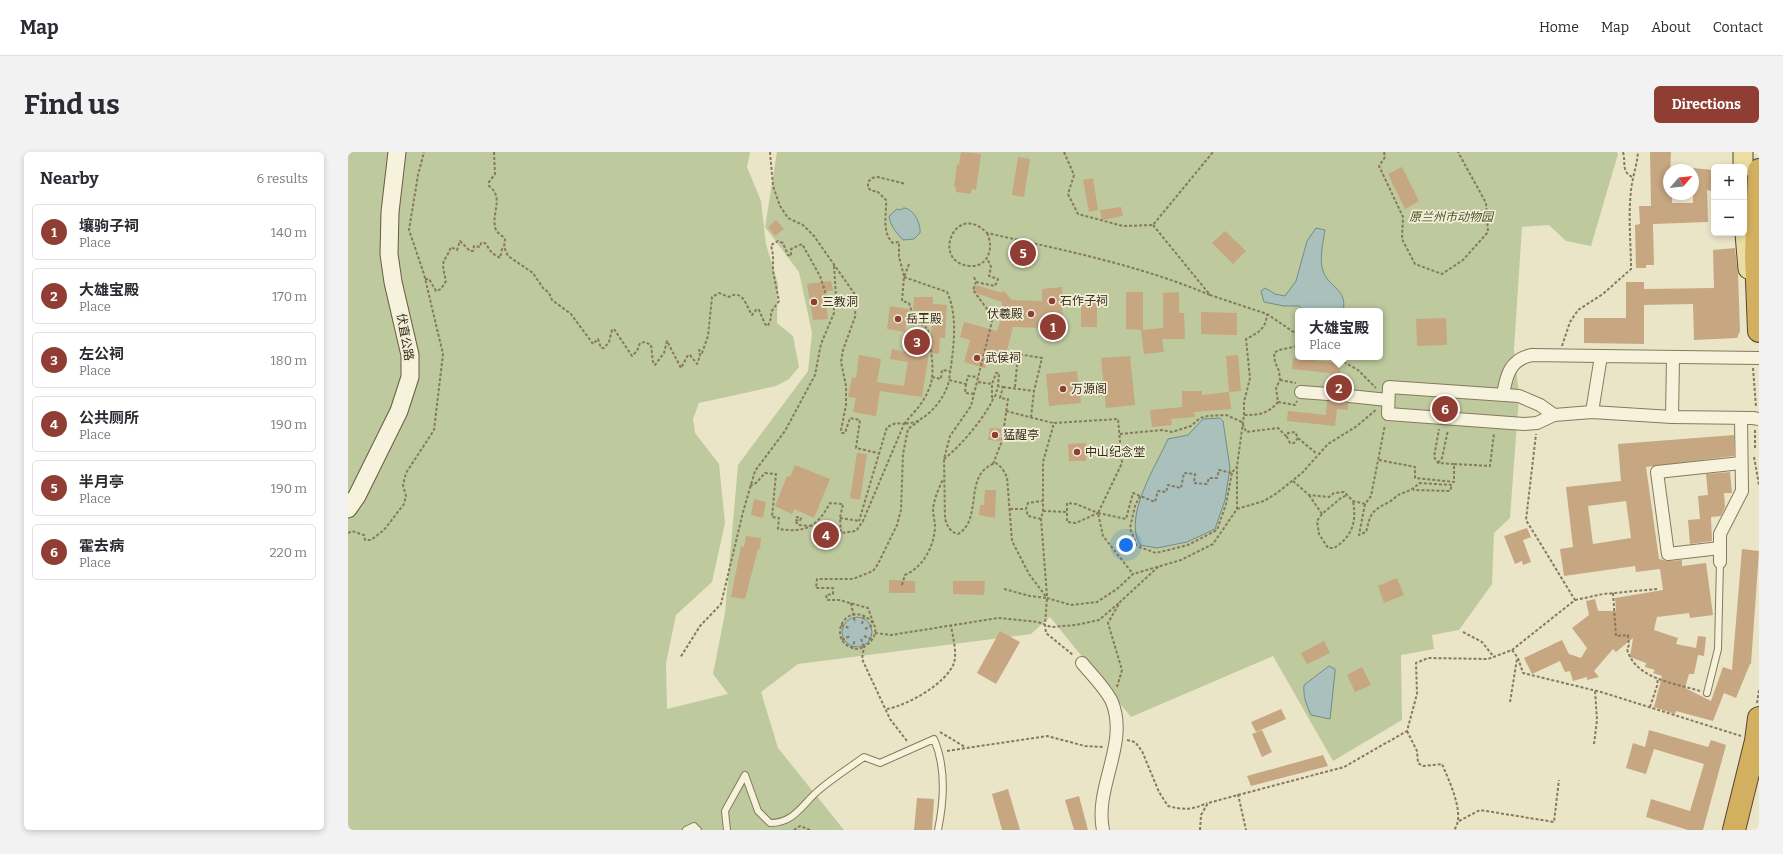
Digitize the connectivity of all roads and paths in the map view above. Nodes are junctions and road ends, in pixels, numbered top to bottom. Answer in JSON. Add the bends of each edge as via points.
{"nodes":[{"id":1,"x":397,"y":152,"type":"edge"},
{"id":2,"x":494,"y":152,"type":"edge"},
{"id":3,"x":770,"y":152,"type":"edge"},
{"id":4,"x":1064,"y":152,"type":"edge"},
{"id":5,"x":1213,"y":152,"type":"edge"},
{"id":6,"x":1384,"y":152,"type":"edge"},
{"id":7,"x":1458,"y":152,"type":"edge"},
{"id":8,"x":1623,"y":152,"type":"edge"},
{"id":9,"x":1638,"y":152,"type":"edge"},
{"id":10,"x":1743,"y":152,"type":"edge"},
{"id":11,"x":1743,"y":164,"type":"edge"},
{"id":12,"x":1759,"y":170,"type":"edge"},
{"id":13,"x":1632,"y":177,"type":"junction"},
{"id":14,"x":906,"y":184,"type":"dead end"},
{"id":15,"x":1153,"y":225,"type":"junction"},
{"id":16,"x":988,"y":233,"type":"junction"},
{"id":17,"x":1745,"y":236,"type":"edge"},
{"id":18,"x":1026,"y":242,"type":"junction"},
{"id":19,"x":504,"y":248,"type":"junction"},
{"id":20,"x":987,"y":258,"type":"junction"},
{"id":21,"x":909,"y":264,"type":"dead end"},
{"id":22,"x":834,"y":265,"type":"junction"},
{"id":23,"x":1026,"y":268,"type":"dead end"},
{"id":24,"x":904,"y":277,"type":"junction"},
{"id":25,"x":974,"y":277,"type":"dead end"},
{"id":26,"x":425,"y":279,"type":"dead end"},
{"id":27,"x":976,"y":282,"type":"junction"},
{"id":28,"x":1210,"y":295,"type":"junction"},
{"id":29,"x":834,"y":305,"type":"junction"},
{"id":30,"x":1267,"y":314,"type":"junction"},
{"id":31,"x":1759,"y":325,"type":"edge"},
{"id":32,"x":1295,"y":333,"type":"edge"},
{"id":33,"x":1295,"y":347,"type":"edge"},
{"id":34,"x":1544,"y":355,"type":"junction"},
{"id":35,"x":1601,"y":356,"type":"junction"},
{"id":36,"x":1673,"y":358,"type":"junction"},
{"id":37,"x":1756,"y":358,"type":"edge"},
{"id":38,"x":1340,"y":360,"type":"edge"},
{"id":39,"x":950,"y":371,"type":"junction"},
{"id":40,"x":932,"y":377,"type":"junction"},
{"id":41,"x":978,"y":377,"type":"junction"},
{"id":42,"x":949,"y":380,"type":"junction"},
{"id":43,"x":978,"y":382,"type":"junction"},
{"id":44,"x":966,"y":384,"type":"junction"},
{"id":45,"x":992,"y":384,"type":"junction"},
{"id":46,"x":998,"y":386,"type":"junction"},
{"id":47,"x":1003,"y":387,"type":"junction"},
{"id":48,"x":1015,"y":387,"type":"junction"},
{"id":49,"x":1034,"y":390,"type":"junction"},
{"id":50,"x":1301,"y":392,"type":"joint"},
{"id":51,"x":976,"y":394,"type":"junction"},
{"id":52,"x":1328,"y":394,"type":"tunnel mouth"},
{"id":53,"x":1502,"y":395,"type":"junction"},
{"id":54,"x":1349,"y":396,"type":"tunnel mouth"},
{"id":55,"x":994,"y":397,"type":"junction"},
{"id":56,"x":1388,"y":400,"type":"junction"},
{"id":57,"x":1278,"y":402,"type":"junction"},
{"id":58,"x":1006,"y":412,"type":"junction"},
{"id":59,"x":1592,"y":412,"type":"junction"},
{"id":60,"x":1388,"y":414,"type":"junction"},
{"id":61,"x":1244,"y":415,"type":"junction"},
{"id":62,"x":1554,"y":415,"type":"junction"},
{"id":63,"x":1031,"y":417,"type":"junction"},
{"id":64,"x":1672,"y":417,"type":"junction"},
{"id":65,"x":1446,"y":418,"type":"junction"},
{"id":66,"x":1741,"y":418,"type":"junction"},
{"id":67,"x":1756,"y":420,"type":"edge"},
{"id":68,"x":919,"y":421,"type":"junction"},
{"id":69,"x":1242,"y":422,"type":"junction"},
{"id":70,"x":1496,"y":422,"type":"junction"},
{"id":71,"x":1054,"y":423,"type":"junction"},
{"id":72,"x":1537,"y":423,"type":"junction"},
{"id":73,"x":904,"y":424,"type":"junction"},
{"id":74,"x":1120,"y":434,"type":"junction"},
{"id":75,"x":1287,"y":436,"type":"junction"},
{"id":76,"x":1298,"y":438,"type":"junction"},
{"id":77,"x":1759,"y":449,"type":"edge"},
{"id":78,"x":878,"y":453,"type":"junction"},
{"id":79,"x":1317,"y":454,"type":"junction"},
{"id":80,"x":1753,"y":456,"type":"dead end"},
{"id":81,"x":944,"y":459,"type":"junction"},
{"id":82,"x":1378,"y":460,"type":"junction"},
{"id":83,"x":1438,"y":463,"type":"junction"},
{"id":84,"x":1741,"y":463,"type":"junction"},
{"id":85,"x":993,"y":464,"type":"junction"},
{"id":86,"x":1454,"y":464,"type":"junction"},
{"id":87,"x":1237,"y":466,"type":"junction"},
{"id":88,"x":1232,"y":473,"type":"junction"},
{"id":89,"x":943,"y":478,"type":"junction"},
{"id":90,"x":1292,"y":480,"type":"junction"},
{"id":91,"x":1436,"y":481,"type":"junction"},
{"id":92,"x":1436,"y":484,"type":"junction"},
{"id":93,"x":750,"y":486,"type":"junction"},
{"id":94,"x":1759,"y":486,"type":"edge"},
{"id":95,"x":1413,"y":490,"type":"junction"},
{"id":96,"x":1309,"y":495,"type":"junction"},
{"id":97,"x":1347,"y":495,"type":"junction"},
{"id":98,"x":1140,"y":496,"type":"junction"},
{"id":99,"x":1042,"y":501,"type":"junction"},
{"id":100,"x":1353,"y":501,"type":"junction"},
{"id":101,"x":1365,"y":504,"type":"junction"},
{"id":102,"x":348,"y":509,"type":"edge"},
{"id":103,"x":1010,"y":509,"type":"junction"},
{"id":104,"x":1026,"y":509,"type":"junction"},
{"id":105,"x":1237,"y":509,"type":"junction"},
{"id":106,"x":1043,"y":510,"type":"junction"},
{"id":107,"x":1067,"y":512,"type":"junction"},
{"id":108,"x":1098,"y":514,"type":"junction"},
{"id":109,"x":1322,"y":514,"type":"junction"},
{"id":110,"x":796,"y":517,"type":"dead end"},
{"id":111,"x":840,"y":518,"type":"junction"},
{"id":112,"x":1040,"y":519,"type":"junction"},
{"id":113,"x":859,"y":521,"type":"junction"},
{"id":114,"x":863,"y":521,"type":"junction"},
{"id":115,"x":814,"y":526,"type":"junction"},
{"id":116,"x":1720,"y":548,"type":"junction"},
{"id":117,"x":1720,"y":562,"type":"joint"},
{"id":118,"x":1160,"y":566,"type":"junction"},
{"id":119,"x":1133,"y":574,"type":"junction"},
{"id":120,"x":902,"y":585,"type":"dead end"},
{"id":121,"x":1004,"y":589,"type":"dead end"},
{"id":122,"x":1657,"y":589,"type":"dead end"},
{"id":123,"x":1614,"y":593,"type":"junction"},
{"id":124,"x":1047,"y":598,"type":"junction"},
{"id":125,"x":1575,"y":600,"type":"junction"},
{"id":126,"x":851,"y":602,"type":"junction"},
{"id":127,"x":1120,"y":602,"type":"junction"},
{"id":128,"x":853,"y":614,"type":"junction"},
{"id":129,"x":864,"y":614,"type":"junction"},
{"id":130,"x":873,"y":622,"type":"junction"},
{"id":131,"x":855,"y":623,"type":"dead end"},
{"id":132,"x":862,"y":624,"type":"dead end"},
{"id":133,"x":841,"y":625,"type":"junction"},
{"id":134,"x":1045,"y":625,"type":"junction"},
{"id":135,"x":950,"y":626,"type":"junction"},
{"id":136,"x":849,"y":628,"type":"dead end"},
{"id":137,"x":865,"y":629,"type":"dead end"},
{"id":138,"x":1463,"y":632,"type":"dead end"},
{"id":139,"x":875,"y":633,"type":"junction"},
{"id":140,"x":850,"y":636,"type":"dead end"},
{"id":141,"x":864,"y":636,"type":"dead end"},
{"id":142,"x":861,"y":639,"type":"dead end"},
{"id":143,"x":842,"y":640,"type":"junction"},
{"id":144,"x":855,"y":640,"type":"dead end"},
{"id":145,"x":873,"y":640,"type":"junction"},
{"id":146,"x":864,"y":647,"type":"junction"},
{"id":147,"x":852,"y":649,"type":"junction"},
{"id":148,"x":1512,"y":650,"type":"junction"},
{"id":149,"x":1494,"y":657,"type":"junction"},
{"id":150,"x":680,"y":658,"type":"dead end"},
{"id":151,"x":1518,"y":658,"type":"junction"},
{"id":152,"x":1082,"y":663,"type":"joint"},
{"id":153,"x":1658,"y":678,"type":"junction"},
{"id":154,"x":1595,"y":690,"type":"junction"},
{"id":155,"x":1707,"y":693,"type":"joint"},
{"id":156,"x":1112,"y":701,"type":"junction"},
{"id":157,"x":1510,"y":702,"type":"dead end"},
{"id":158,"x":1650,"y":707,"type":"junction"},
{"id":159,"x":887,"y":709,"type":"junction"},
{"id":160,"x":1759,"y":718,"type":"edge"},
{"id":161,"x":1407,"y":731,"type":"junction"},
{"id":162,"x":902,"y":737,"type":"dead end"},
{"id":163,"x":1756,"y":741,"type":"junction"},
{"id":164,"x":1115,"y":743,"type":"junction"},
{"id":165,"x":1594,"y":744,"type":"dead end"},
{"id":166,"x":947,"y":751,"type":"dead end"},
{"id":167,"x":1559,"y":780,"type":"dead end"},
{"id":168,"x":1759,"y":786,"type":"edge"},
{"id":169,"x":1238,"y":794,"type":"junction"},
{"id":170,"x":1208,"y":803,"type":"junction"},
{"id":171,"x":1459,"y":821,"type":"junction"},
{"id":172,"x":686,"y":830,"type":"edge"},
{"id":173,"x":698,"y":830,"type":"edge"},
{"id":174,"x":727,"y":830,"type":"edge"},
{"id":175,"x":794,"y":830,"type":"edge"},
{"id":176,"x":810,"y":830,"type":"edge"},
{"id":177,"x":938,"y":830,"type":"edge"},
{"id":178,"x":1103,"y":830,"type":"edge"},
{"id":179,"x":1200,"y":830,"type":"edge"},
{"id":180,"x":1246,"y":830,"type":"edge"},
{"id":181,"x":1454,"y":830,"type":"edge"},
{"id":182,"x":1734,"y":830,"type":"edge"},
{"id":183,"x":1744,"y":830,"type":"edge"}],
"edges":[{"from":1,"to":102,"type":"main road","name":"伏直公路","via":[[390,212],[390,254],[393,282],[410,355],[410,377],[400,411]]},
{"from":2,"to":19,"type":"path","via":[[495,174],[489,186],[495,190],[498,197],[495,229],[505,240]]},
{"from":3,"to":22,"type":"path","via":[[773,186],[780,206],[788,218],[803,225],[814,236]]},
{"from":4,"to":15,"type":"path","via":[[1074,175],[1068,194],[1078,214],[1123,226]]},
{"from":5,"to":15,"type":"path"},
{"from":6,"to":7,"type":"path","via":[[1379,166],[1403,218],[1402,240],[1416,264],[1442,274],[1463,260],[1488,232],[1486,203]]},
{"from":8,"to":13,"type":"path","via":[[1623,168],[1626,174]]},
{"from":9,"to":13,"type":"path"},
{"from":10,"to":11,"type":"main road"},
{"from":12,"to":31,"type":"highway","via":[[1756,256]]},
{"from":13,"to":34,"type":"path","via":[[1631,269],[1578,310],[1570,322],[1562,346]]},
{"from":14,"to":24,"type":"path","via":[[878,177],[868,182],[868,188],[872,192],[882,194],[886,200],[885,228],[893,243],[899,242],[899,257]]},
{"from":15,"to":28,"type":"path"},
{"from":16,"to":18,"type":"path"},
{"from":16,"to":20,"type":"path","via":[[991,250]]},
{"from":16,"to":20,"type":"path","via":[[981,226],[964,224],[953,232],[949,244],[953,256],[963,265],[976,265]]},
{"from":17,"to":31,"type":"main road","via":[[1750,292]]},
{"from":18,"to":23,"type":"path"},
{"from":18,"to":28,"type":"path","via":[[1145,271]]},
{"from":19,"to":26,"type":"path","via":[[500,258],[492,253],[485,243],[481,243],[480,247],[474,246],[473,251],[470,251],[460,241],[459,248],[457,250],[451,247],[442,262],[446,281],[441,289],[436,291],[432,282]]},
{"from":19,"to":29,"type":"path","via":[[508,256],[533,273],[549,292],[552,300],[571,314],[593,344],[598,339],[601,348],[604,348],[614,329],[632,356],[640,343],[651,345],[655,365],[664,354],[667,341],[681,368],[688,355],[697,364],[699,350],[702,353],[708,336],[709,309],[716,294],[741,297],[747,301],[752,315],[759,310],[768,326],[771,312],[779,301],[770,249],[773,243],[783,243],[788,255],[791,256],[791,249],[802,244],[820,276],[827,297]]},
{"from":20,"to":27,"type":"path","via":[[991,267],[989,276],[998,279],[995,286]]},
{"from":21,"to":24,"type":"path"},
{"from":22,"to":29,"type":"path"},
{"from":22,"to":78,"type":"path","via":[[856,296],[855,317],[841,362],[846,386],[846,405],[840,430],[845,433],[850,418],[860,420],[856,448]]},
{"from":24,"to":39,"type":"path","via":[[947,292],[951,300],[953,312]]},
{"from":24,"to":40,"type":"path","via":[[902,301],[909,304],[914,319],[928,329]]},
{"from":25,"to":27,"type":"path"},
{"from":27,"to":41,"type":"path","via":[[973,290],[993,317]]},
{"from":28,"to":30,"type":"path"},
{"from":29,"to":93,"type":"path","via":[[834,313],[821,344],[815,375],[785,430],[755,471]]},
{"from":30,"to":32,"type":"path"},
{"from":30,"to":61,"type":"path","via":[[1258,333],[1246,339],[1250,378],[1244,402]]},
{"from":33,"to":57,"type":"path","via":[[1274,353],[1280,380],[1276,388]]},
{"from":34,"to":35,"type":"street"},
{"from":34,"to":53,"type":"street","via":[[1521,357],[1505,380]]},
{"from":35,"to":36,"type":"street"},
{"from":35,"to":59,"type":"street"},
{"from":36,"to":37,"type":"street"},
{"from":36,"to":64,"type":"street"},
{"from":37,"to":67,"type":"path"},
{"from":38,"to":56,"type":"path","via":[[1358,370]]},
{"from":39,"to":40,"type":"path","via":[[942,370],[941,379]]},
{"from":39,"to":42,"type":"path"},
{"from":40,"to":73,"type":"path","via":[[923,401]]},
{"from":41,"to":43,"type":"path"},
{"from":41,"to":44,"type":"path","via":[[968,376]]},
{"from":42,"to":44,"type":"path"},
{"from":42,"to":68,"type":"path","via":[[944,395]]},
{"from":43,"to":45,"type":"path"},
{"from":43,"to":51,"type":"path"},
{"from":44,"to":51,"type":"path","via":[[965,393]]},
{"from":45,"to":46,"type":"path","via":[[996,373],[999,373]]},
{"from":45,"to":55,"type":"path"},
{"from":46,"to":47,"type":"path"},
{"from":46,"to":55,"type":"path"},
{"from":47,"to":48,"type":"path"},
{"from":47,"to":58,"type":"path","via":[[1000,398],[1008,399]]},
{"from":48,"to":49,"type":"path"},
{"from":48,"to":49,"type":"path","via":[[1018,354],[1042,358]]},
{"from":49,"to":63,"type":"path"},
{"from":50,"to":52,"type":"street"},
{"from":50,"to":57,"type":"path","via":[[1295,405]]},
{"from":51,"to":81,"type":"path","via":[[972,406],[950,436]]},
{"from":53,"to":56,"type":"street","via":[[1389,387]]},
{"from":53,"to":62,"type":"street","via":[[1519,396],[1540,405]]},
{"from":54,"to":56,"type":"street"},
{"from":55,"to":81,"type":"path","via":[[970,433],[955,451]]},
{"from":56,"to":60,"type":"street"},
{"from":56,"to":79,"type":"path"},
{"from":57,"to":61,"type":"path","via":[[1269,412]]},
{"from":58,"to":63,"type":"path"},
{"from":58,"to":85,"type":"path","via":[[1002,441]]},
{"from":59,"to":62,"type":"street"},
{"from":59,"to":64,"type":"street"},
{"from":60,"to":65,"type":"street"},
{"from":60,"to":82,"type":"path"},
{"from":61,"to":69,"type":"path"},
{"from":62,"to":72,"type":"street"},
{"from":63,"to":71,"type":"path"},
{"from":64,"to":66,"type":"street"},
{"from":65,"to":70,"type":"street"},
{"from":65,"to":83,"type":"path","via":[[1442,458]]},
{"from":65,"to":83,"type":"path","via":[[1434,457]]},
{"from":66,"to":67,"type":"street"},
{"from":66,"to":84,"type":"street"},
{"from":67,"to":77,"type":"path","via":[[1753,448]]},
{"from":68,"to":73,"type":"path"},
{"from":68,"to":126,"type":"path","via":[[908,429],[903,454],[901,510],[897,525],[878,564],[873,570],[853,579],[817,579],[816,588],[833,588],[833,594],[826,595],[827,600]]},
{"from":69,"to":74,"type":"path","via":[[1226,415],[1208,416],[1200,418],[1191,426],[1172,432],[1162,430]]},
{"from":69,"to":75,"type":"path","via":[[1246,432],[1278,428]]},
{"from":69,"to":87,"type":"path"},
{"from":70,"to":72,"type":"street"},
{"from":70,"to":86,"type":"path","via":[[1490,466]]},
{"from":71,"to":74,"type":"path","via":[[1118,419]]},
{"from":71,"to":99,"type":"path","via":[[1043,462]]},
{"from":72,"to":125,"type":"path","via":[[1526,520]]},
{"from":73,"to":78,"type":"path","via":[[896,423],[886,427]]},
{"from":73,"to":114,"type":"path"},
{"from":74,"to":108,"type":"path","via":[[1122,463]]},
{"from":75,"to":76,"type":"path","via":[[1288,433],[1295,432]]},
{"from":75,"to":76,"type":"path","via":[[1290,442],[1294,443]]},
{"from":76,"to":79,"type":"path"},
{"from":78,"to":113,"type":"path"},
{"from":79,"to":90,"type":"path","via":[[1302,473]]},
{"from":80,"to":94,"type":"path"},
{"from":81,"to":89,"type":"path"},
{"from":82,"to":91,"type":"path","via":[[1415,467],[1415,478]]},
{"from":82,"to":101,"type":"path","via":[[1371,496]]},
{"from":83,"to":86,"type":"path"},
{"from":84,"to":116,"type":"street","via":[[1742,491],[1720,534]]},
{"from":84,"to":116,"type":"street","via":[[1657,472],[1668,554]]},
{"from":85,"to":89,"type":"path","via":[[981,473],[974,489],[968,524],[964,531],[958,534],[948,528],[945,520]]},
{"from":85,"to":103,"type":"path","via":[[996,463],[1002,468],[1007,477]]},
{"from":86,"to":91,"type":"path","via":[[1454,482]]},
{"from":87,"to":88,"type":"path"},
{"from":87,"to":105,"type":"path"},
{"from":88,"to":98,"type":"path","via":[[1218,470],[1217,478],[1209,478],[1207,484],[1194,483],[1195,474],[1184,473],[1181,488],[1168,485],[1166,492],[1158,491],[1156,502]]},
{"from":88,"to":98,"type":"path","via":[[1226,504],[1217,530],[1188,545],[1156,553],[1136,546],[1130,528]]},
{"from":89,"to":120,"type":"path","via":[[933,508],[935,528],[932,543],[921,564],[913,572],[905,575]]},
{"from":90,"to":96,"type":"path"},
{"from":90,"to":105,"type":"path","via":[[1264,501]]},
{"from":91,"to":92,"type":"path"},
{"from":92,"to":95,"type":"path","via":[[1419,483]]},
{"from":92,"to":95,"type":"path","via":[[1452,485],[1450,491]]},
{"from":93,"to":115,"type":"path","via":[[756,484],[765,473],[776,474],[772,517],[779,518],[778,530]]},
{"from":93,"to":150,"type":"path","via":[[721,604],[700,626]]},
{"from":95,"to":101,"type":"path","via":[[1376,507],[1366,532],[1359,535]]},
{"from":96,"to":97,"type":"path","via":[[1329,497],[1334,493],[1344,492]]},
{"from":96,"to":109,"type":"path"},
{"from":97,"to":100,"type":"path"},
{"from":97,"to":109,"type":"path"},
{"from":98,"to":108,"type":"path","via":[[1133,493],[1126,518]]},
{"from":99,"to":104,"type":"path","via":[[1028,503]]},
{"from":99,"to":106,"type":"path"},
{"from":100,"to":101,"type":"path"},
{"from":100,"to":109,"type":"path","via":[[1350,534],[1334,548],[1328,548],[1319,534],[1317,521]]},
{"from":103,"to":104,"type":"path"},
{"from":103,"to":124,"type":"path","via":[[1012,541],[1029,574]]},
{"from":104,"to":112,"type":"path","via":[[1028,516]]},
{"from":105,"to":118,"type":"path","via":[[1214,544],[1181,560]]},
{"from":106,"to":107,"type":"path"},
{"from":106,"to":112,"type":"path"},
{"from":107,"to":108,"type":"path","via":[[1067,503],[1076,504]]},
{"from":107,"to":108,"type":"path","via":[[1067,522],[1076,522]]},
{"from":108,"to":119,"type":"path","via":[[1102,536]]},
{"from":110,"to":115,"type":"path","via":[[801,518],[800,521],[794,520],[798,525]]},
{"from":111,"to":113,"type":"path"},
{"from":111,"to":114,"type":"path","via":[[841,533],[856,531]]},
{"from":111,"to":115,"type":"path","via":[[843,504],[830,503]]},
{"from":112,"to":124,"type":"path"},
{"from":113,"to":114,"type":"path"},
{"from":116,"to":117,"type":"street"},
{"from":117,"to":155,"type":"lane","via":[[1718,649]]},
{"from":118,"to":119,"type":"path"},
{"from":118,"to":127,"type":"path"},
{"from":119,"to":124,"type":"path","via":[[1117,589],[1097,602],[1071,605]]},
{"from":121,"to":124,"type":"path"},
{"from":122,"to":123,"type":"path"},
{"from":123,"to":125,"type":"path"},
{"from":123,"to":153,"type":"path","via":[[1616,636],[1628,635],[1630,645],[1627,650],[1632,663],[1650,676]]},
{"from":124,"to":134,"type":"path"},
{"from":125,"to":148,"type":"path"},
{"from":126,"to":128,"type":"path"},
{"from":126,"to":130,"type":"path","via":[[868,608]]},
{"from":127,"to":134,"type":"path","via":[[1099,620],[1076,625]]},
{"from":127,"to":156,"type":"path","via":[[1108,623],[1122,670]]},
{"from":128,"to":129,"type":"path"},
{"from":128,"to":131,"type":"path"},
{"from":128,"to":133,"type":"path"},
{"from":129,"to":130,"type":"path"},
{"from":129,"to":132,"type":"path"},
{"from":130,"to":137,"type":"path"},
{"from":130,"to":139,"type":"path"},
{"from":133,"to":136,"type":"path"},
{"from":133,"to":143,"type":"path"},
{"from":134,"to":135,"type":"path","via":[[998,618]]},
{"from":134,"to":152,"type":"path","via":[[1046,633]]},
{"from":135,"to":139,"type":"path","via":[[891,635]]},
{"from":135,"to":159,"type":"path","via":[[954,640],[954,662],[943,680],[924,693]]},
{"from":138,"to":149,"type":"path","via":[[1482,642]]},
{"from":139,"to":145,"type":"path"},
{"from":140,"to":143,"type":"path"},
{"from":141,"to":145,"type":"path"},
{"from":142,"to":146,"type":"path"},
{"from":143,"to":147,"type":"path"},
{"from":144,"to":147,"type":"path"},
{"from":145,"to":146,"type":"path"},
{"from":146,"to":147,"type":"path"},
{"from":146,"to":159,"type":"path","via":[[862,659]]},
{"from":148,"to":149,"type":"path"},
{"from":148,"to":151,"type":"path"},
{"from":149,"to":161,"type":"path","via":[[1428,658],[1416,663],[1417,694]]},
{"from":151,"to":154,"type":"path","via":[[1523,673]]},
{"from":151,"to":157,"type":"path"},
{"from":152,"to":156,"type":"street"},
{"from":153,"to":155,"type":"path"},
{"from":153,"to":158,"type":"path"},
{"from":154,"to":158,"type":"path"},
{"from":154,"to":165,"type":"path","via":[[1597,720]]},
{"from":156,"to":164,"type":"street","via":[[1118,721]]},
{"from":158,"to":163,"type":"path"},
{"from":159,"to":162,"type":"path","via":[[890,719]]},
{"from":160,"to":163,"type":"highway"},
{"from":161,"to":169,"type":"path","via":[[1344,767]]},
{"from":161,"to":171,"type":"path","via":[[1417,751],[1418,764],[1442,764],[1451,787]]},
{"from":163,"to":182,"type":"highway"},
{"from":164,"to":166,"type":"path","via":[[1102,747],[1085,746],[1047,736]]},
{"from":164,"to":170,"type":"path","via":[[1127,740],[1135,742],[1142,751],[1159,792],[1168,806],[1181,810]]},
{"from":164,"to":178,"type":"street","via":[[1102,803]]},
{"from":167,"to":171,"type":"path","via":[[1554,822],[1480,810]]},
{"from":168,"to":183,"type":"highway"},
{"from":169,"to":170,"type":"path"},
{"from":169,"to":180,"type":"path"},
{"from":170,"to":179,"type":"path","via":[[1201,815]]},
{"from":171,"to":181,"type":"path"},
{"from":172,"to":173,"type":"lane","via":[[694,826]]},
{"from":174,"to":177,"type":"lane","via":[[724,811],[745,775],[758,811],[770,823],[779,823],[801,811],[818,791],[864,757],[880,763],[934,739],[940,754],[943,806]]},
{"from":175,"to":176,"type":"path","via":[[800,826]]}]}
